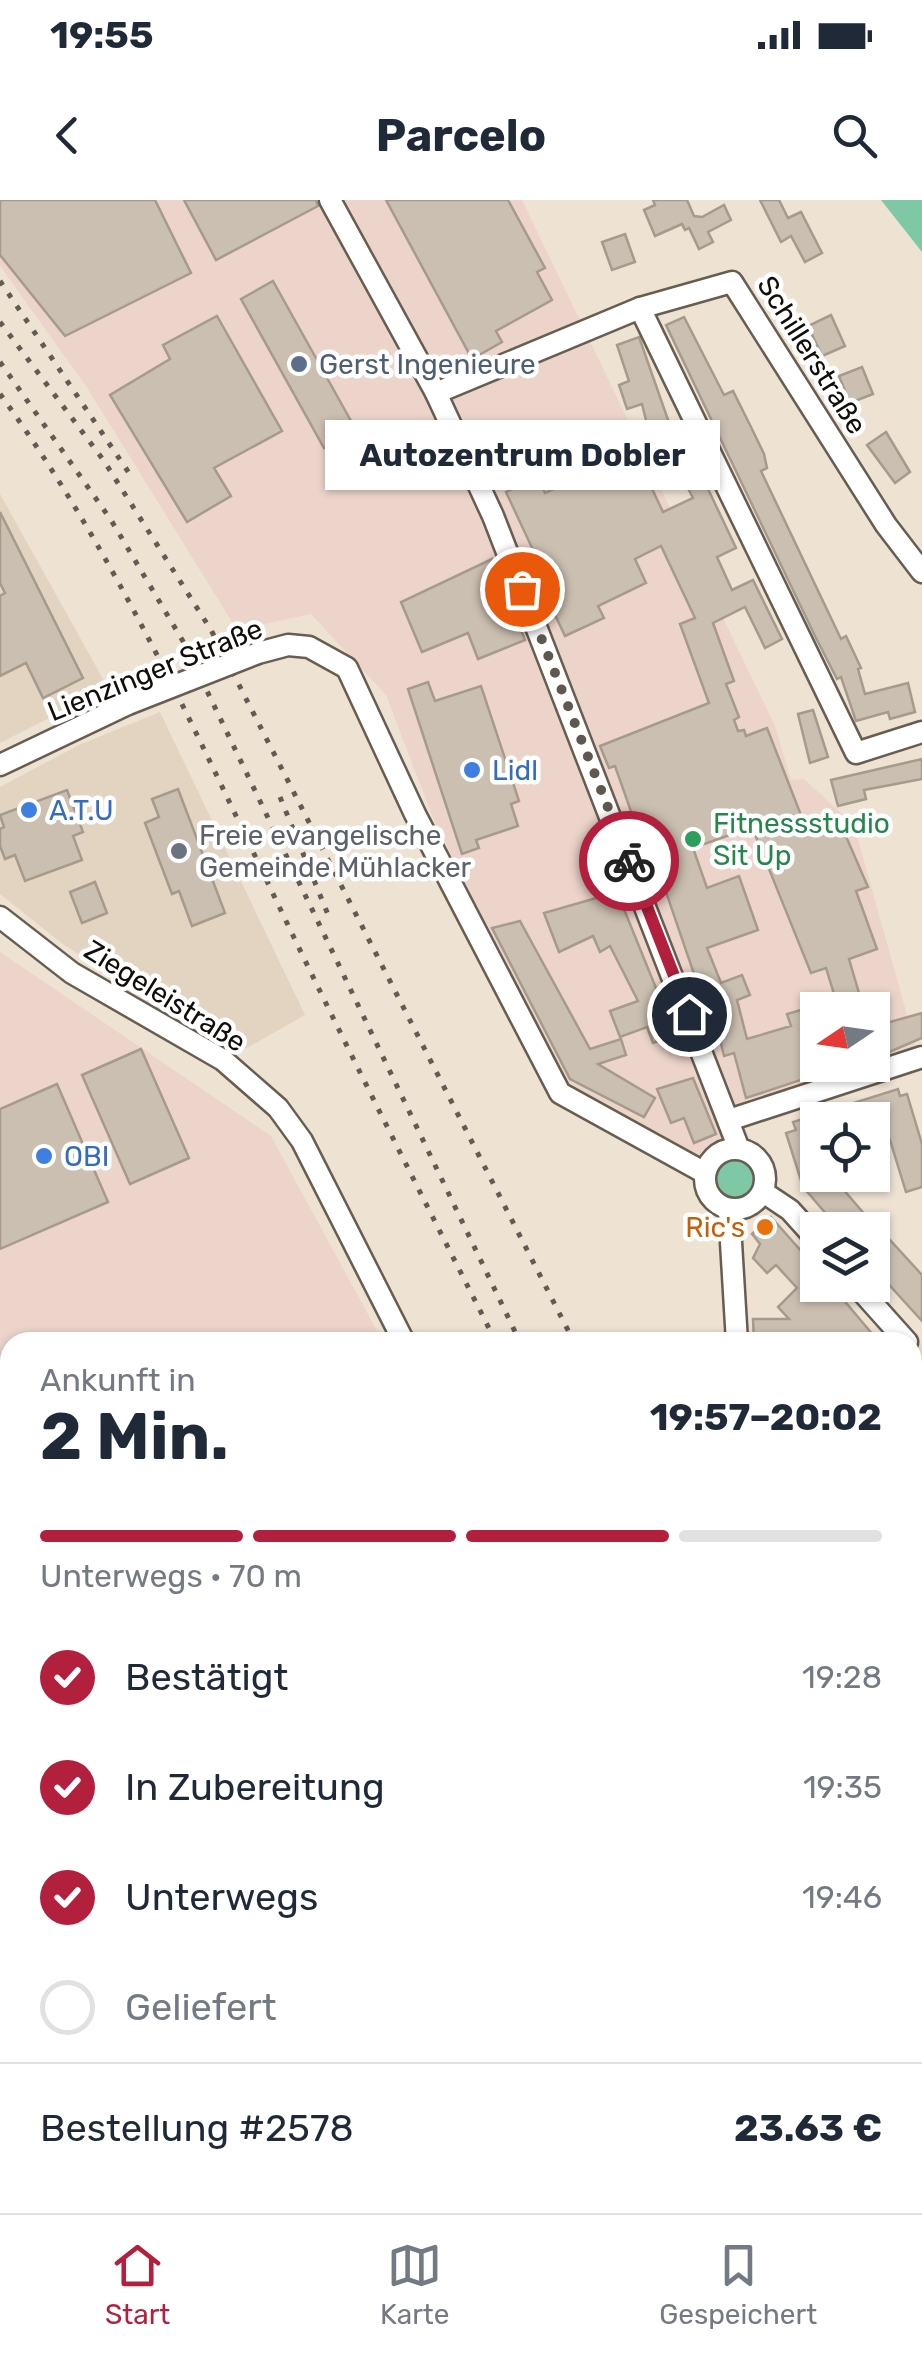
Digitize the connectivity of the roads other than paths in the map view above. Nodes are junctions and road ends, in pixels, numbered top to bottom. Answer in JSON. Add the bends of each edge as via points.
{"nodes":[{"id":1,"x":330,"y":200,"type":"edge"},
{"id":2,"x":640,"y":308,"type":"junction"},
{"id":3,"x":436,"y":393,"type":"junction"},
{"id":4,"x":922,"y":572,"type":"edge"},
{"id":5,"x":922,"y":732,"type":"edge"},
{"id":6,"x":0,"y":766,"type":"edge"},
{"id":7,"x":0,"y":918,"type":"edge"},
{"id":8,"x":922,"y":1057,"type":"edge"},
{"id":9,"x":730,"y":1120,"type":"junction"},
{"id":10,"x":739,"y":1149,"type":"junction"},
{"id":11,"x":705,"y":1174,"type":"junction"},
{"id":12,"x":763,"y":1192,"type":"junction"},
{"id":13,"x":729,"y":1210,"type":"junction"},
{"id":14,"x":800,"y":1221,"type":"edge"},
{"id":15,"x":871,"y":1302,"type":"edge"},
{"id":16,"x":399,"y":1332,"type":"edge"},
{"id":17,"x":736,"y":1332,"type":"edge"},
{"id":18,"x":898,"y":1332,"type":"edge"}],
"edges":[{"from":1,"to":3,"type":"street"},
{"from":2,"to":3,"type":"street","name":"Schillerstraße"},
{"from":2,"to":4,"type":"street","name":"Schillerstraße","via":[[734,283],[886,526]]},
{"from":2,"to":5,"type":"street","via":[[856,753]]},
{"from":3,"to":9,"type":"street","via":[[493,516]]},
{"from":6,"to":11,"type":"street","name":"Lienzinger Straße","bridge":true,"via":[[128,704],[258,653],[309,647],[347,668],[560,1093]]},
{"from":7,"to":16,"type":"street","name":"Ziegeleistraße","via":[[72,972],[222,1060],[278,1108],[302,1141]]},
{"from":8,"to":9,"type":"street"},
{"from":9,"to":10,"type":"street"},
{"from":10,"to":11,"type":"street","via":[[721,1152]]},
{"from":10,"to":12,"type":"street","via":[[762,1164]]},
{"from":11,"to":13,"type":"street","via":[[713,1200]]},
{"from":12,"to":13,"type":"street","via":[[746,1208]]},
{"from":12,"to":14,"type":"street"},
{"from":13,"to":17,"type":"street"},
{"from":15,"to":18,"type":"street"}]}
